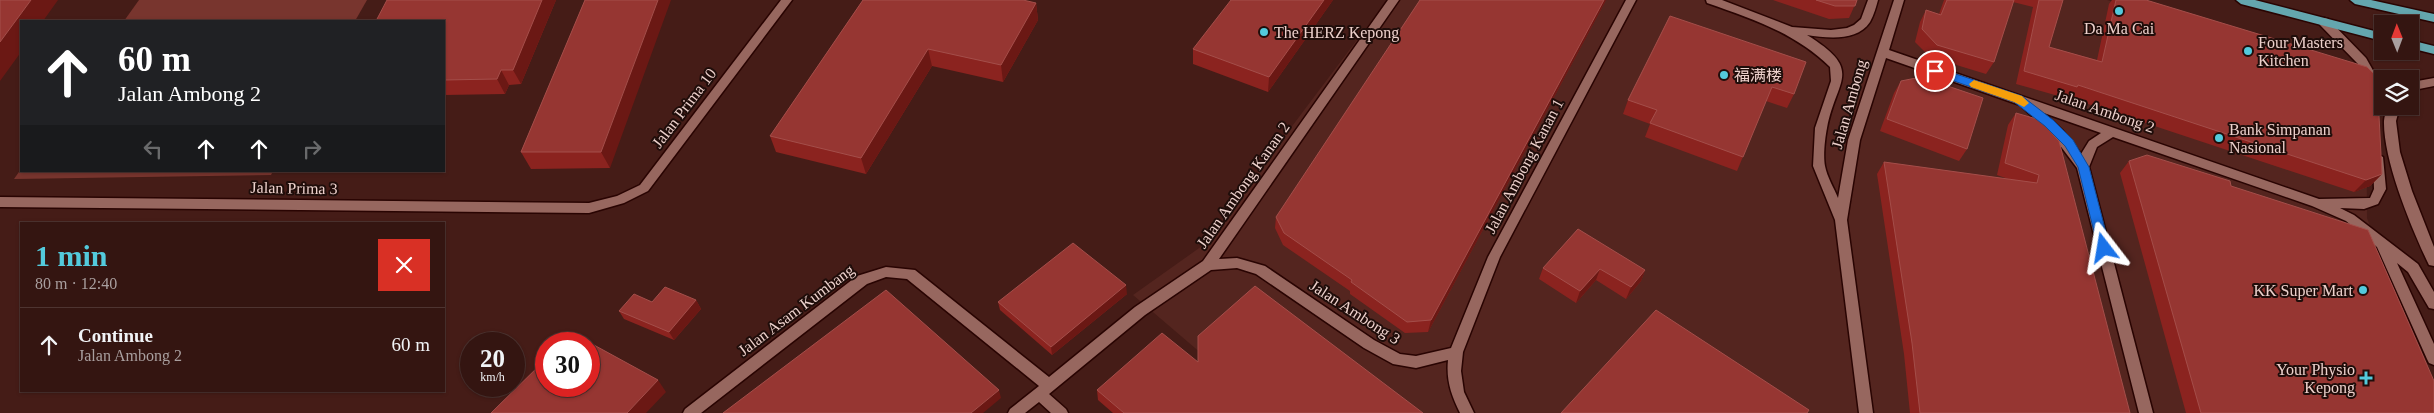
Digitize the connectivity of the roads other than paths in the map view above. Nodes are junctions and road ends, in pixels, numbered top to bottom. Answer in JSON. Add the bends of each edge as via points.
{"nodes":[{"id":1,"x":786,"y":0,"type":"edge"},
{"id":2,"x":1394,"y":0,"type":"edge"},
{"id":3,"x":1631,"y":0,"type":"edge"},
{"id":4,"x":1711,"y":0,"type":"edge"},
{"id":5,"x":1873,"y":0,"type":"edge"},
{"id":6,"x":1899,"y":0,"type":"edge"},
{"id":7,"x":2241,"y":0,"type":"edge"},
{"id":8,"x":2355,"y":0,"type":"edge"},
{"id":9,"x":2379,"y":0,"type":"edge"},
{"id":10,"x":2434,"y":17,"type":"edge"},
{"id":11,"x":2324,"y":22,"type":"junction"},
{"id":12,"x":1792,"y":30,"type":"junction"},
{"id":13,"x":2374,"y":35,"type":"edge"},
{"id":14,"x":2419,"y":46,"type":"edge"},
{"id":15,"x":2434,"y":50,"type":"edge"},
{"id":16,"x":1882,"y":52,"type":"junction"},
{"id":17,"x":2355,"y":72,"type":"edge"},
{"id":18,"x":2373,"y":78,"type":"junction"},
{"id":19,"x":2434,"y":82,"type":"edge"},
{"id":20,"x":2419,"y":84,"type":"edge"},
{"id":21,"x":2374,"y":96,"type":"edge"},
{"id":22,"x":2018,"y":99,"type":"junction"},
{"id":23,"x":2392,"y":115,"type":"edge"},
{"id":24,"x":2114,"y":132,"type":"junction"},
{"id":25,"x":2378,"y":149,"type":"edge"},
{"id":26,"x":2083,"y":167,"type":"junction"},
{"id":27,"x":0,"y":202,"type":"edge"},
{"id":28,"x":2316,"y":203,"type":"junction"},
{"id":29,"x":589,"y":208,"type":"joint"},
{"id":30,"x":1841,"y":220,"type":"junction"},
{"id":31,"x":2382,"y":243,"type":"junction"},
{"id":32,"x":2434,"y":261,"type":"edge"},
{"id":33,"x":1208,"y":265,"type":"junction"},
{"id":34,"x":2434,"y":304,"type":"edge"},
{"id":35,"x":1456,"y":352,"type":"junction"},
{"id":36,"x":2434,"y":359,"type":"edge"},
{"id":37,"x":1043,"y":389,"type":"junction"},
{"id":38,"x":690,"y":413,"type":"edge"},
{"id":39,"x":1015,"y":413,"type":"edge"},
{"id":40,"x":1061,"y":413,"type":"edge"},
{"id":41,"x":1467,"y":413,"type":"edge"},
{"id":42,"x":1866,"y":413,"type":"edge"},
{"id":43,"x":2146,"y":413,"type":"edge"}],
"edges":[{"from":1,"to":29,"type":"street","name":"Jalan Prima 10","via":[[644,188],[620,200]]},
{"from":2,"to":33,"type":"street","name":"Jalan Ambong Kanan 2"},
{"from":3,"to":35,"type":"street","name":"Jalan Ambong Kanan 1","via":[[1494,257]]},
{"from":4,"to":12,"type":"street"},
{"from":5,"to":12,"type":"street","via":[[1864,22],[1853,31]]},
{"from":6,"to":16,"type":"street","name":"Jalan Ambong"},
{"from":7,"to":11,"type":"main road"},
{"from":8,"to":10,"type":"main road"},
{"from":9,"to":10,"type":"main road"},
{"from":11,"to":13,"type":"main road"},
{"from":11,"to":18,"type":"street","via":[[2362,61]]},
{"from":12,"to":30,"type":"street","name":"Jalan Ambong","via":[[1821,50],[1836,66],[1837,81],[1821,128],[1819,166]]},
{"from":14,"to":15,"type":"main road"},
{"from":16,"to":22,"type":"street","name":"Jalan Ambong 2"},
{"from":16,"to":30,"type":"street","name":"Jalan Ambong","via":[[1854,140]]},
{"from":17,"to":18,"type":"street"},
{"from":18,"to":21,"type":"street"},
{"from":19,"to":20,"type":"street"},
{"from":22,"to":24,"type":"street","name":"Jalan Ambong 2"},
{"from":22,"to":26,"type":"street","via":[[2062,136]]},
{"from":23,"to":32,"type":"street","via":[[2393,148]]},
{"from":24,"to":26,"type":"street","via":[[2098,139],[2087,151]]},
{"from":24,"to":28,"type":"street","name":"Jalan Ambong 2"},
{"from":25,"to":28,"type":"street","via":[[2380,189],[2374,201],[2364,204]]},
{"from":26,"to":43,"type":"street"},
{"from":27,"to":29,"type":"street","name":"Jalan Prima 3"},
{"from":28,"to":31,"type":"street","via":[[2350,218]]},
{"from":30,"to":42,"type":"street","name":"Jalan Ambong"},
{"from":31,"to":34,"type":"street","via":[[2413,268]]},
{"from":31,"to":36,"type":"street"},
{"from":33,"to":35,"type":"street","name":"Jalan Ambong 3","via":[[1237,263],[1260,270],[1398,360],[1416,362]]},
{"from":33,"to":37,"type":"street","name":"Jalan Ambong Kanan 2","via":[[1140,311]]},
{"from":35,"to":41,"type":"street","via":[[1457,392]]},
{"from":37,"to":38,"type":"street","name":"Jalan Asam Kumbang","via":[[910,274],[886,272],[862,280]]},
{"from":37,"to":39,"type":"street","name":"Jalan Ambong Kanan 2"},
{"from":37,"to":40,"type":"street","name":"Jalan Asam Kumbang"}]}
